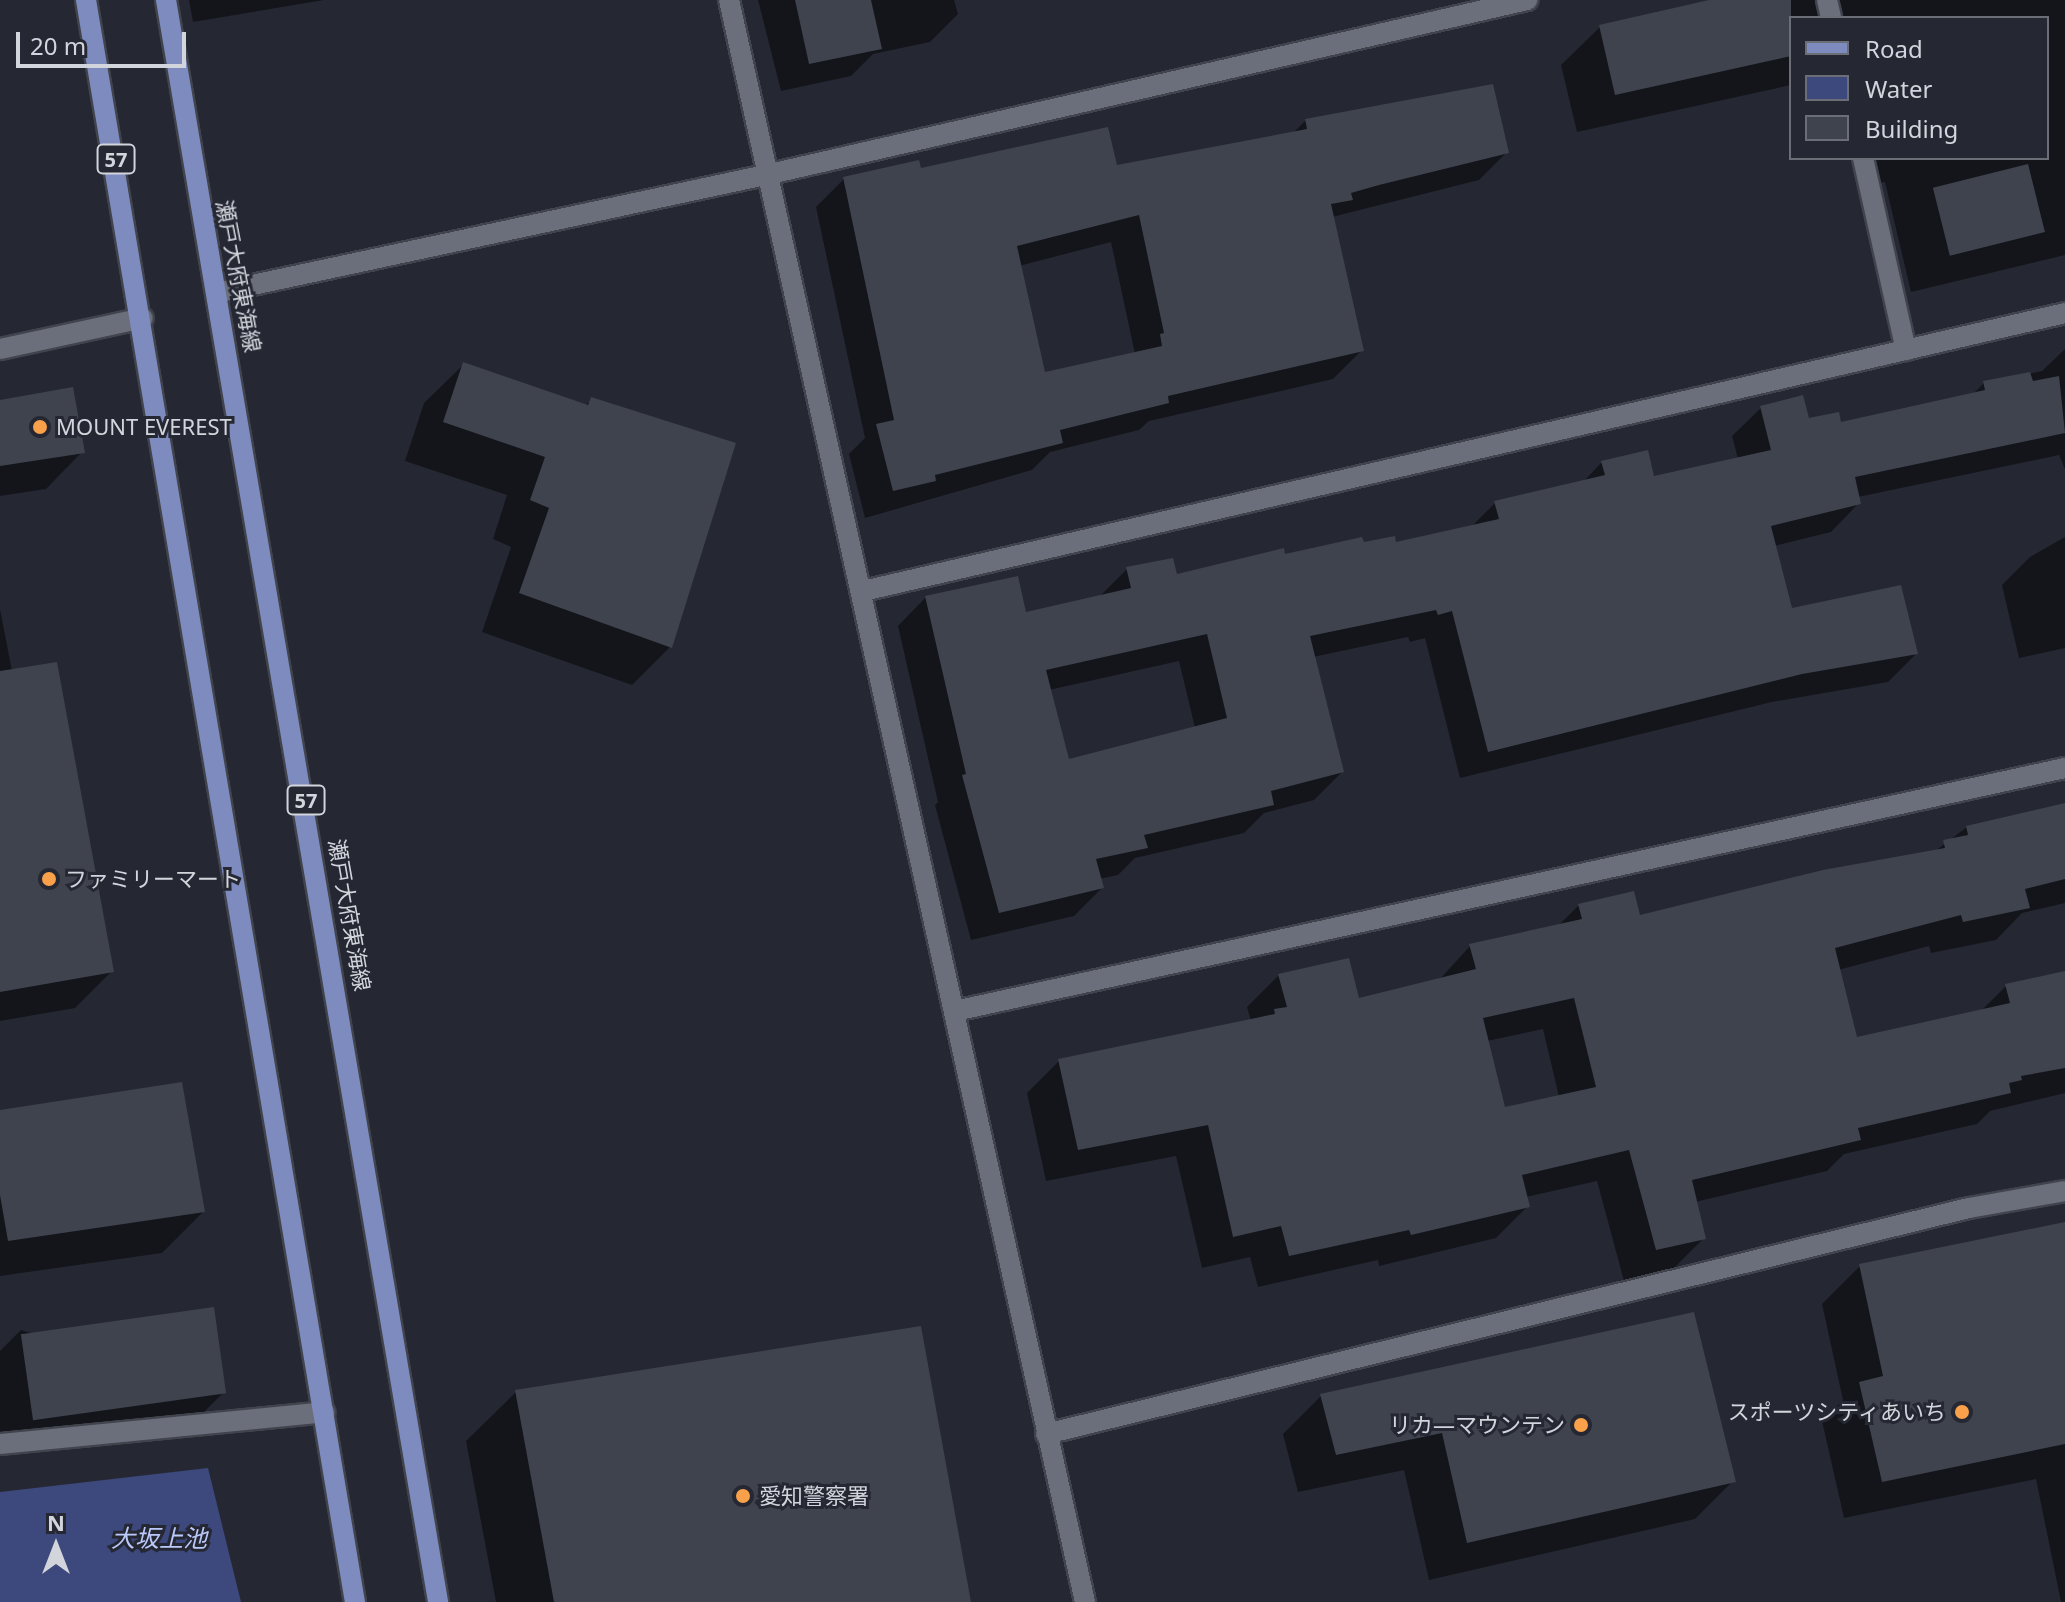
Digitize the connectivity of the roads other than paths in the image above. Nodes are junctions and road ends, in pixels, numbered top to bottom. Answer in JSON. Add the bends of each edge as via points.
{"nodes":[{"id":1,"x":86,"y":0,"type":"edge"},
{"id":2,"x":166,"y":0,"type":"edge"},
{"id":3,"x":729,"y":0,"type":"edge"},
{"id":4,"x":1527,"y":0,"type":"edge"},
{"id":5,"x":1863,"y":160,"type":"edge"},
{"id":6,"x":770,"y":174,"type":"junction"},
{"id":7,"x":220,"y":292,"type":"junction"},
{"id":8,"x":2065,"y":313,"type":"edge"},
{"id":9,"x":143,"y":318,"type":"junction"},
{"id":10,"x":0,"y":349,"type":"edge"},
{"id":11,"x":1906,"y":350,"type":"junction"},
{"id":12,"x":863,"y":591,"type":"junction"},
{"id":13,"x":2065,"y":768,"type":"edge"},
{"id":14,"x":955,"y":1011,"type":"junction"},
{"id":15,"x":2065,"y":1191,"type":"edge"},
{"id":16,"x":324,"y":1412,"type":"junction"},
{"id":17,"x":1046,"y":1434,"type":"junction"},
{"id":18,"x":0,"y":1444,"type":"edge"},
{"id":19,"x":355,"y":1602,"type":"edge"},
{"id":20,"x":438,"y":1602,"type":"edge"},
{"id":21,"x":1085,"y":1602,"type":"edge"}],
"edges":[{"from":1,"to":9,"type":"main road","number":"57"},
{"from":2,"to":7,"type":"main road","name":"瀬戸大府東海線","number":"57"},
{"from":3,"to":6,"type":"street"},
{"from":4,"to":6,"type":"street"},
{"from":5,"to":11,"type":"street"},
{"from":6,"to":7,"type":"street"},
{"from":6,"to":12,"type":"street"},
{"from":7,"to":20,"type":"main road","name":"瀬戸大府東海線","number":"57"},
{"from":8,"to":11,"type":"street"},
{"from":9,"to":10,"type":"street"},
{"from":9,"to":16,"type":"main road","number":"57"},
{"from":11,"to":12,"type":"street"},
{"from":12,"to":14,"type":"street"},
{"from":13,"to":14,"type":"street"},
{"from":14,"to":17,"type":"street"},
{"from":15,"to":17,"type":"street","via":[[1969,1208]]},
{"from":16,"to":18,"type":"street"},
{"from":16,"to":19,"type":"main road","number":"57"},
{"from":17,"to":21,"type":"street"}]}
